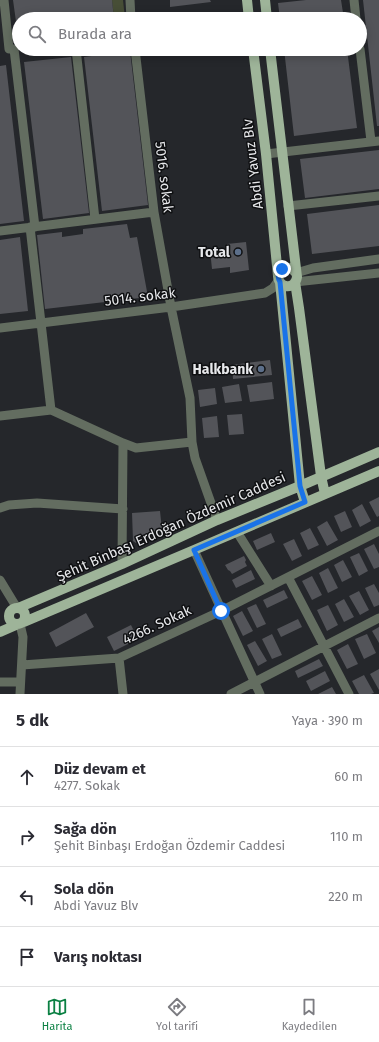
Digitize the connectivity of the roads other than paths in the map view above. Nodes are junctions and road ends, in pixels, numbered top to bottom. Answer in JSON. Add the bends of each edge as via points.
{"nodes":[{"id":1,"x":4,"y":0,"type":"edge"},
{"id":2,"x":130,"y":0,"type":"edge"},
{"id":3,"x":247,"y":0,"type":"edge"},
{"id":4,"x":265,"y":0,"type":"edge"},
{"id":5,"x":354,"y":0,"type":"edge"},
{"id":6,"x":131,"y":12,"type":"edge"},
{"id":7,"x":248,"y":12,"type":"edge"},
{"id":8,"x":266,"y":12,"type":"edge"},
{"id":9,"x":355,"y":12,"type":"edge"},
{"id":10,"x":11,"y":49,"type":"edge"},
{"id":11,"x":77,"y":56,"type":"edge"},
{"id":12,"x":136,"y":56,"type":"edge"},
{"id":13,"x":254,"y":56,"type":"edge"},
{"id":14,"x":271,"y":56,"type":"edge"},
{"id":15,"x":361,"y":56,"type":"edge"},
{"id":16,"x":375,"y":141,"type":"edge"},
{"id":17,"x":282,"y":152,"type":"junction"},
{"id":18,"x":266,"y":154,"type":"junction"},
{"id":19,"x":379,"y":196,"type":"edge"},
{"id":20,"x":288,"y":206,"type":"junction"},
{"id":21,"x":154,"y":212,"type":"junction"},
{"id":22,"x":95,"y":219,"type":"junction"},
{"id":23,"x":32,"y":227,"type":"junction"},
{"id":24,"x":0,"y":231,"type":"edge"},
{"id":25,"x":379,"y":259,"type":"edge"},
{"id":26,"x":379,"y":273,"type":"edge"},
{"id":27,"x":295,"y":277,"type":"junction"},
{"id":28,"x":279,"y":279,"type":"junction"},
{"id":29,"x":171,"y":307,"type":"junction"},
{"id":30,"x":41,"y":323,"type":"junction"},
{"id":31,"x":0,"y":328,"type":"edge"},
{"id":32,"x":51,"y":410,"type":"junction"},
{"id":33,"x":0,"y":416,"type":"edge"},
{"id":34,"x":192,"y":442,"type":"junction"},
{"id":35,"x":124,"y":443,"type":"junction"},
{"id":36,"x":379,"y":452,"type":"edge"},
{"id":37,"x":379,"y":471,"type":"edge"},
{"id":38,"x":322,"y":476,"type":"junction"},
{"id":39,"x":300,"y":486,"type":"junction"},
{"id":40,"x":326,"y":494,"type":"junction"},
{"id":41,"x":305,"y":502,"type":"junction"},
{"id":42,"x":0,"y":508,"type":"edge"},
{"id":43,"x":123,"y":509,"type":"junction"},
{"id":44,"x":217,"y":520,"type":"junction"},
{"id":45,"x":379,"y":531,"type":"edge"},
{"id":46,"x":237,"y":532,"type":"junction"},
{"id":47,"x":194,"y":550,"type":"junction"},
{"id":48,"x":122,"y":564,"type":"junction"},
{"id":49,"x":288,"y":577,"type":"junction"},
{"id":50,"x":2,"y":583,"type":"edge"},
{"id":51,"x":271,"y":586,"type":"junction"},
{"id":52,"x":14,"y":610,"type":"junction"},
{"id":53,"x":221,"y":611,"type":"junction"},
{"id":54,"x":0,"y":616,"type":"edge"},
{"id":55,"x":379,"y":618,"type":"edge"},
{"id":56,"x":20,"y":623,"type":"junction"},
{"id":57,"x":0,"y":632,"type":"edge"},
{"id":58,"x":324,"y":646,"type":"junction"},
{"id":59,"x":119,"y":658,"type":"junction"},
{"id":60,"x":22,"y":665,"type":"junction"},
{"id":61,"x":0,"y":682,"type":"edge"},
{"id":62,"x":20,"y":682,"type":"junction"},
{"id":63,"x":254,"y":683,"type":"junction"},
{"id":64,"x":20,"y":694,"type":"edge"},
{"id":65,"x":123,"y":694,"type":"edge"},
{"id":66,"x":232,"y":694,"type":"edge"},
{"id":67,"x":260,"y":694,"type":"edge"},
{"id":68,"x":348,"y":694,"type":"edge"}],
"edges":[{"from":1,"to":10,"type":"street"},
{"from":2,"to":6,"type":"street"},
{"from":3,"to":7,"type":"main road"},
{"from":4,"to":8,"type":"main road"},
{"from":5,"to":9,"type":"street"},
{"from":10,"to":23,"type":"street"},
{"from":11,"to":22,"type":"street"},
{"from":12,"to":21,"type":"street","name":"5016. sokak"},
{"from":13,"to":18,"type":"main road","name":"Abdi Yavuz Blv"},
{"from":14,"to":17,"type":"main road"},
{"from":15,"to":16,"type":"street"},
{"from":16,"to":17,"type":"street"},
{"from":17,"to":18,"type":"street"},
{"from":17,"to":20,"type":"main road"},
{"from":18,"to":28,"type":"main road","name":"Abdi Yavuz Blv"},
{"from":19,"to":20,"type":"street"},
{"from":20,"to":27,"type":"main road"},
{"from":21,"to":22,"type":"street"},
{"from":21,"to":29,"type":"street","name":"5016. sokak"},
{"from":22,"to":23,"type":"street"},
{"from":23,"to":24,"type":"street"},
{"from":23,"to":30,"type":"street"},
{"from":25,"to":27,"type":"street","via":[[313,268]]},
{"from":26,"to":27,"type":"street"},
{"from":27,"to":28,"type":"main road","via":[[291,285],[286,286]]},
{"from":27,"to":28,"type":"main road","via":[[292,269],[287,268],[280,271]]},
{"from":27,"to":38,"type":"main road"},
{"from":28,"to":29,"type":"street","name":"5014. sokak","via":[[273,288],[264,292]]},
{"from":28,"to":39,"type":"main road","name":"Abdi Yavuz Blv"},
{"from":29,"to":30,"type":"street","name":"5014. sokak"},
{"from":29,"to":34,"type":"street","name":"5016. sokak","via":[[190,398]]},
{"from":30,"to":31,"type":"street","name":"5014. sokak"},
{"from":30,"to":32,"type":"street"},
{"from":32,"to":33,"type":"street"},
{"from":32,"to":35,"type":"street"},
{"from":34,"to":35,"type":"street","via":[[136,448]]},
{"from":34,"to":44,"type":"street","name":"5016. sokak","via":[[195,458]]},
{"from":35,"to":43,"type":"street"},
{"from":36,"to":38,"type":"main road","name":"Şehit Binbaşı Erdoğan Özdemir Caddesi"},
{"from":37,"to":40,"type":"main road","name":"Şehit Binbaşı Erdoğan Özdemir Caddesi"},
{"from":38,"to":39,"type":"main road","name":"Şehit Binbaşı Erdoğan Özdemir Caddesi"},
{"from":38,"to":40,"type":"main road"},
{"from":39,"to":41,"type":"main road","name":"Abdi Yavuz Blv"},
{"from":39,"to":44,"type":"main road","name":"Şehit Binbaşı Erdoğan Özdemir Caddesi"},
{"from":40,"to":41,"type":"main road","name":"Şehit Binbaşı Erdoğan Özdemir Caddesi"},
{"from":41,"to":46,"type":"main road","name":"Şehit Binbaşı Erdoğan Özdemir Caddesi"},
{"from":42,"to":43,"type":"street","via":[[10,504],[37,503]]},
{"from":43,"to":48,"type":"street"},
{"from":44,"to":48,"type":"main road","name":"Şehit Binbaşı Erdoğan Özdemir Caddesi"},
{"from":45,"to":49,"type":"street","name":"4266. Sokak"},
{"from":46,"to":47,"type":"main road","name":"Şehit Binbaşı Erdoğan Özdemir Caddesi"},
{"from":46,"to":51,"type":"street"},
{"from":47,"to":53,"type":"street"},
{"from":47,"to":56,"type":"main road","name":"Şehit Binbaşı Erdoğan Özdemir Caddesi"},
{"from":48,"to":52,"type":"main road","name":"Şehit Binbaşı Erdoğan Özdemir Caddesi"},
{"from":49,"to":51,"type":"street","name":"4266. Sokak"},
{"from":49,"to":58,"type":"street"},
{"from":50,"to":52,"type":"street"},
{"from":51,"to":53,"type":"street","name":"4266. Sokak"},
{"from":52,"to":54,"type":"main road","name":"Şehit Binbaşı Erdoğan Özdemir Caddesi"},
{"from":52,"to":56,"type":"main road","via":[[9,615],[10,620],[14,624]]},
{"from":53,"to":59,"type":"street","name":"4266. Sokak"},
{"from":53,"to":63,"type":"street"},
{"from":55,"to":58,"type":"street"},
{"from":56,"to":57,"type":"main road","name":"Şehit Binbaşı Erdoğan Özdemir Caddesi"},
{"from":56,"to":60,"type":"street","via":[[23,637]]},
{"from":58,"to":63,"type":"street"},
{"from":58,"to":68,"type":"street"},
{"from":59,"to":60,"type":"street","name":"4266. Sokak"},
{"from":59,"to":65,"type":"street"},
{"from":60,"to":62,"type":"street"},
{"from":61,"to":62,"type":"street"},
{"from":62,"to":64,"type":"street"},
{"from":63,"to":66,"type":"street"},
{"from":63,"to":67,"type":"street"}]}
